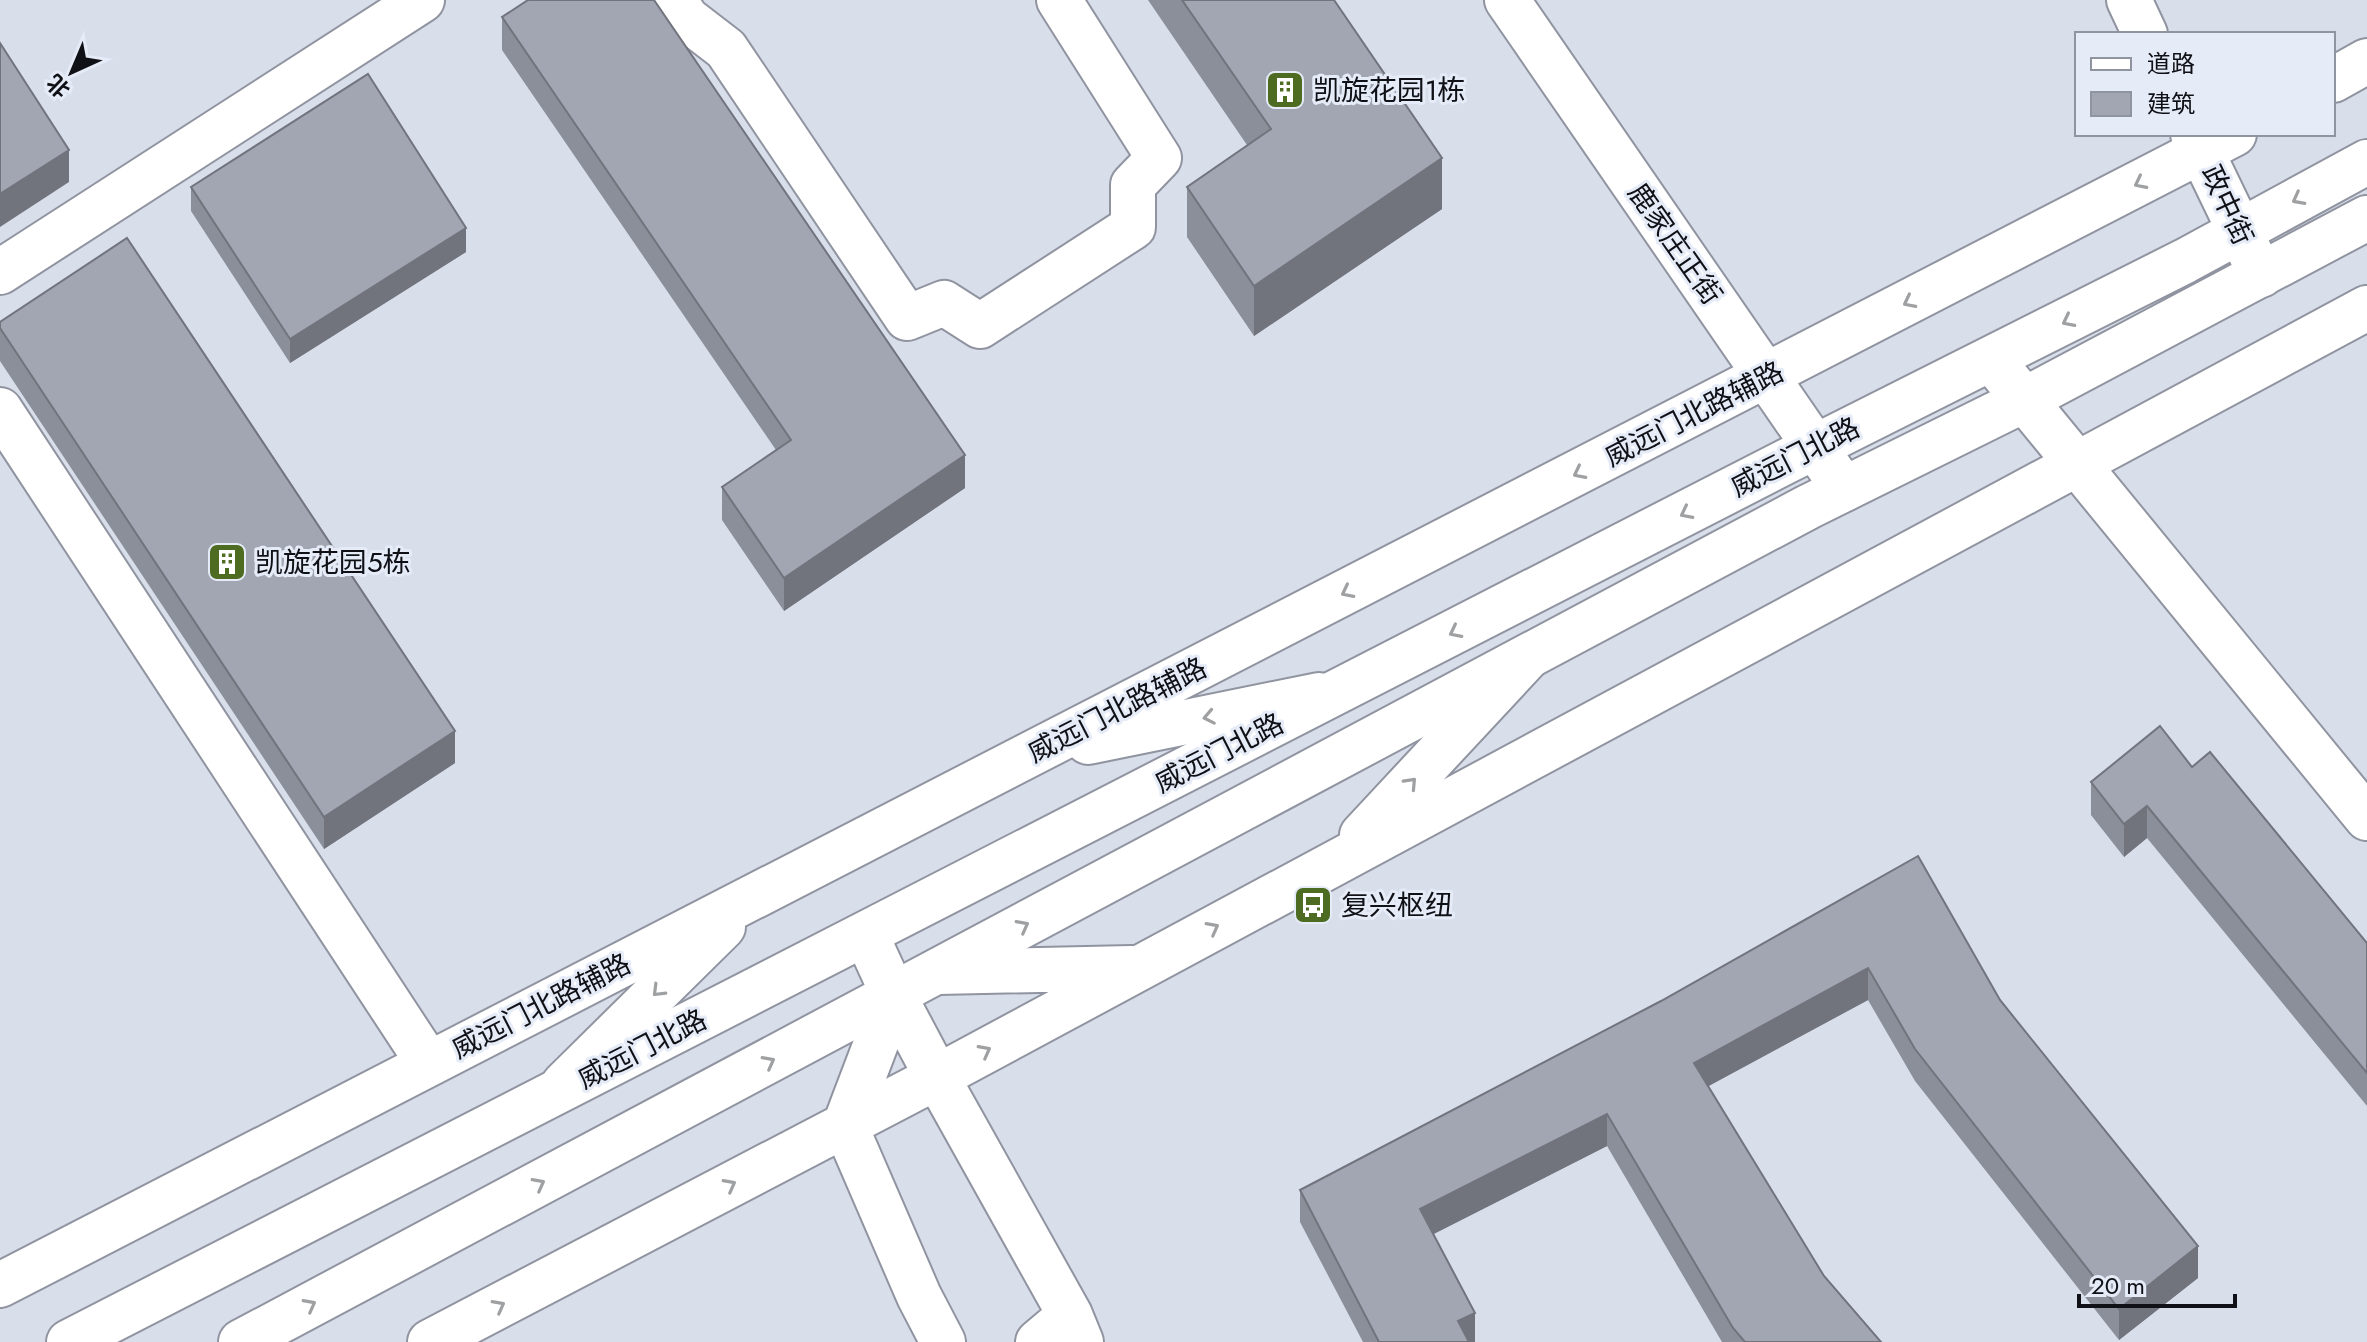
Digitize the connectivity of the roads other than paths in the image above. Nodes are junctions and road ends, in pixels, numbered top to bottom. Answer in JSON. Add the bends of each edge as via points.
{"nodes":[{"id":1,"x":422,"y":0,"type":"edge"},
{"id":2,"x":674,"y":0,"type":"edge"},
{"id":3,"x":1059,"y":0,"type":"edge"},
{"id":4,"x":1507,"y":0,"type":"edge"},
{"id":5,"x":2129,"y":0,"type":"edge"},
{"id":6,"x":2144,"y":32,"type":"edge"},
{"id":7,"x":2367,"y":61,"type":"edge"},
{"id":8,"x":2335,"y":79,"type":"edge"},
{"id":9,"x":2210,"y":140,"type":"edge"},
{"id":10,"x":2367,"y":162,"type":"edge"},
{"id":11,"x":2367,"y":218,"type":"edge"},
{"id":12,"x":2239,"y":231,"type":"junction"},
{"id":13,"x":0,"y":272,"type":"edge"},
{"id":14,"x":2261,"y":275,"type":"junction"},
{"id":15,"x":2367,"y":308,"type":"edge"},
{"id":16,"x":1992,"y":360,"type":"junction"},
{"id":17,"x":1766,"y":376,"type":"junction"},
{"id":18,"x":2024,"y":400,"type":"junction"},
{"id":19,"x":0,"y":410,"type":"edge"},
{"id":20,"x":1815,"y":447,"type":"junction"},
{"id":21,"x":2076,"y":464,"type":"junction"},
{"id":22,"x":1844,"y":489,"type":"junction"},
{"id":23,"x":1530,"y":655,"type":"junction"},
{"id":24,"x":1341,"y":691,"type":"junction"},
{"id":25,"x":1034,"y":753,"type":"junction"},
{"id":26,"x":2367,"y":818,"type":"edge"},
{"id":27,"x":1339,"y":860,"type":"junction"},
{"id":28,"x":753,"y":897,"type":"junction"},
{"id":29,"x":866,"y":935,"type":"junction"},
{"id":30,"x":1141,"y":967,"type":"junction"},
{"id":31,"x":938,"y":972,"type":"junction"},
{"id":32,"x":894,"y":996,"type":"junction"},
{"id":33,"x":429,"y":1064,"type":"junction"},
{"id":34,"x":937,"y":1077,"type":"junction"},
{"id":35,"x":553,"y":1094,"type":"junction"},
{"id":36,"x":845,"y":1125,"type":"junction"},
{"id":37,"x":0,"y":1285,"type":"edge"},
{"id":38,"x":1063,"y":1333,"type":"edge"},
{"id":39,"x":69,"y":1342,"type":"edge"},
{"id":40,"x":241,"y":1342,"type":"edge"},
{"id":41,"x":430,"y":1342,"type":"edge"},
{"id":42,"x":943,"y":1342,"type":"edge"}],
"edges":[{"from":1,"to":13,"type":"street"},
{"from":2,"to":3,"type":"street","via":[[687,19],[726,49],[907,318],[944,303],[980,326],[1133,227],[1133,185],[1159,158]]},
{"from":4,"to":17,"type":"street","name":"鹿家庄正街"},
{"from":5,"to":6,"type":"street"},
{"from":7,"to":8,"type":"street"},
{"from":9,"to":12,"type":"street","name":"政中街"},
{"from":9,"to":17,"type":"street","name":"威远门北路辅路","one_way":true},
{"from":10,"to":12,"type":"street","name":"威远门北路","one_way":true},
{"from":11,"to":14,"type":"street","name":"威远门北路"},
{"from":12,"to":14,"type":"street","name":"政中街"},
{"from":12,"to":16,"type":"street","name":"威远门北路","one_way":true},
{"from":14,"to":18,"type":"street","name":"威远门北路"},
{"from":15,"to":21,"type":"street"},
{"from":16,"to":18,"type":"street"},
{"from":16,"to":20,"type":"street","name":"威远门北路"},
{"from":17,"to":20,"type":"street","name":"鹿家庄正街"},
{"from":17,"to":25,"type":"street","name":"威远门北路辅路","one_way":true},
{"from":18,"to":21,"type":"street"},
{"from":18,"to":22,"type":"street","name":"威远门北路"},
{"from":19,"to":33,"type":"street"},
{"from":20,"to":22,"type":"street","name":"鹿家庄正街"},
{"from":20,"to":24,"type":"street","name":"威远门北路","one_way":true},
{"from":21,"to":26,"type":"street"},
{"from":21,"to":27,"type":"street"},
{"from":22,"to":23,"type":"street","name":"威远门北路"},
{"from":27,"to":23,"type":"street","one_way":true},
{"from":31,"to":23,"type":"street","name":"威远门北路","one_way":true},
{"from":24,"to":25,"type":"street","one_way":true},
{"from":24,"to":29,"type":"street","name":"威远门北路"},
{"from":25,"to":28,"type":"street","name":"威远门北路辅路"},
{"from":30,"to":27,"type":"street","one_way":true},
{"from":28,"to":33,"type":"street","name":"威远门北路辅路"},
{"from":28,"to":35,"type":"street","one_way":true},
{"from":29,"to":32,"type":"street"},
{"from":29,"to":35,"type":"street","name":"威远门北路"},
{"from":30,"to":31,"type":"street"},
{"from":34,"to":30,"type":"street","one_way":true},
{"from":31,"to":32,"type":"street","name":"威远门北路"},
{"from":32,"to":34,"type":"street"},
{"from":32,"to":36,"type":"street"},
{"from":40,"to":32,"type":"street","name":"威远门北路","one_way":true},
{"from":33,"to":37,"type":"street","name":"威远门北路辅路"},
{"from":34,"to":36,"type":"street"},
{"from":34,"to":38,"type":"street"},
{"from":35,"to":39,"type":"street","name":"威远门北路"},
{"from":41,"to":36,"type":"street","one_way":true},
{"from":36,"to":42,"type":"street"}]}
